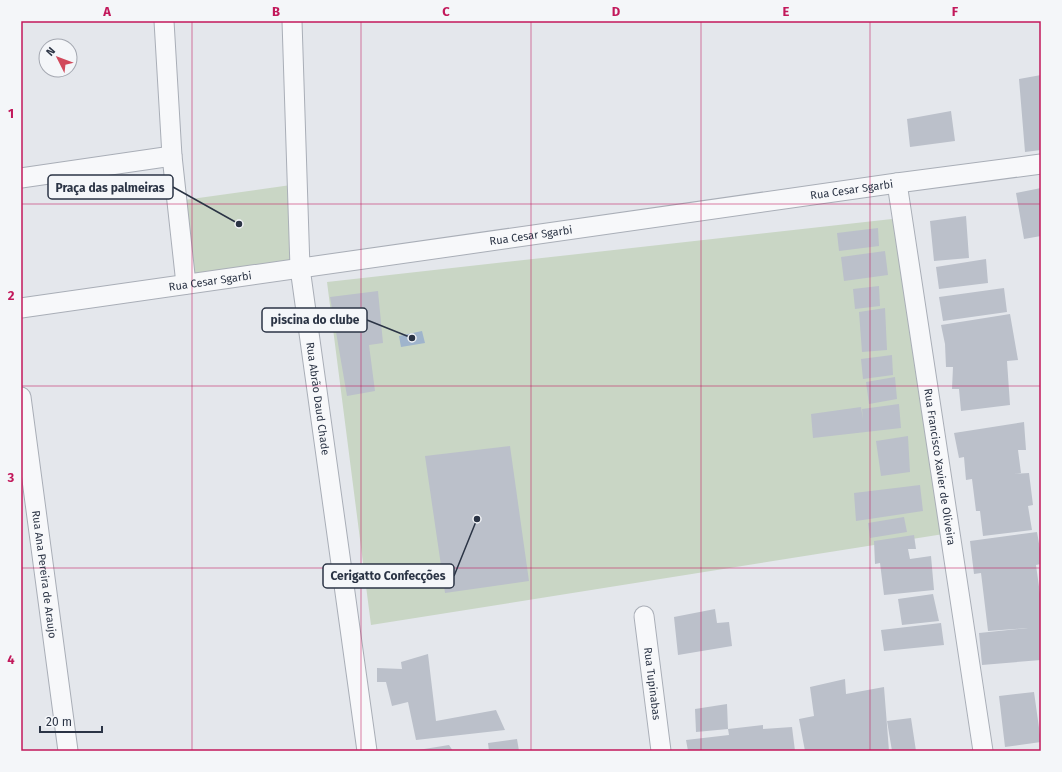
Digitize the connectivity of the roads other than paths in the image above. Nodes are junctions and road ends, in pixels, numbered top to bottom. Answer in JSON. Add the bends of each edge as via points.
{"nodes":[{"id":1,"x":164,"y":21,"type":"edge"},
{"id":2,"x":292,"y":21,"type":"edge"},
{"id":3,"x":172,"y":156,"type":"junction"},
{"id":4,"x":1041,"y":164,"type":"edge"},
{"id":5,"x":21,"y":178,"type":"edge"},
{"id":6,"x":897,"y":183,"type":"junction"},
{"id":7,"x":300,"y":268,"type":"junction"},
{"id":8,"x":186,"y":284,"type":"junction"},
{"id":9,"x":21,"y":308,"type":"edge"},
{"id":10,"x":21,"y":398,"type":"edge"},
{"id":11,"x":644,"y":616,"type":"dead end"},
{"id":12,"x":68,"y":751,"type":"edge"},
{"id":13,"x":367,"y":751,"type":"edge"},
{"id":14,"x":661,"y":751,"type":"edge"},
{"id":15,"x":983,"y":751,"type":"edge"}],
"edges":[{"from":1,"to":3,"type":"street"},
{"from":2,"to":7,"type":"street","name":"Rua Abrão Daud Chade"},
{"from":3,"to":5,"type":"street"},
{"from":3,"to":8,"type":"street"},
{"from":4,"to":6,"type":"street","name":"Rua Cesar Sgarbi"},
{"from":6,"to":7,"type":"street","name":"Rua Cesar Sgarbi"},
{"from":6,"to":15,"type":"street","name":"Rua Francisco Xavier de Oliveira"},
{"from":7,"to":8,"type":"street","name":"Rua Cesar Sgarbi"},
{"from":7,"to":13,"type":"street","name":"Rua Abrão Daud Chade"},
{"from":8,"to":9,"type":"street","name":"Rua Cesar Sgarbi"},
{"from":10,"to":12,"type":"street","name":"Rua Ana Pereira de Araujo"},
{"from":11,"to":14,"type":"street","name":"Rua Tupinabas"}]}
